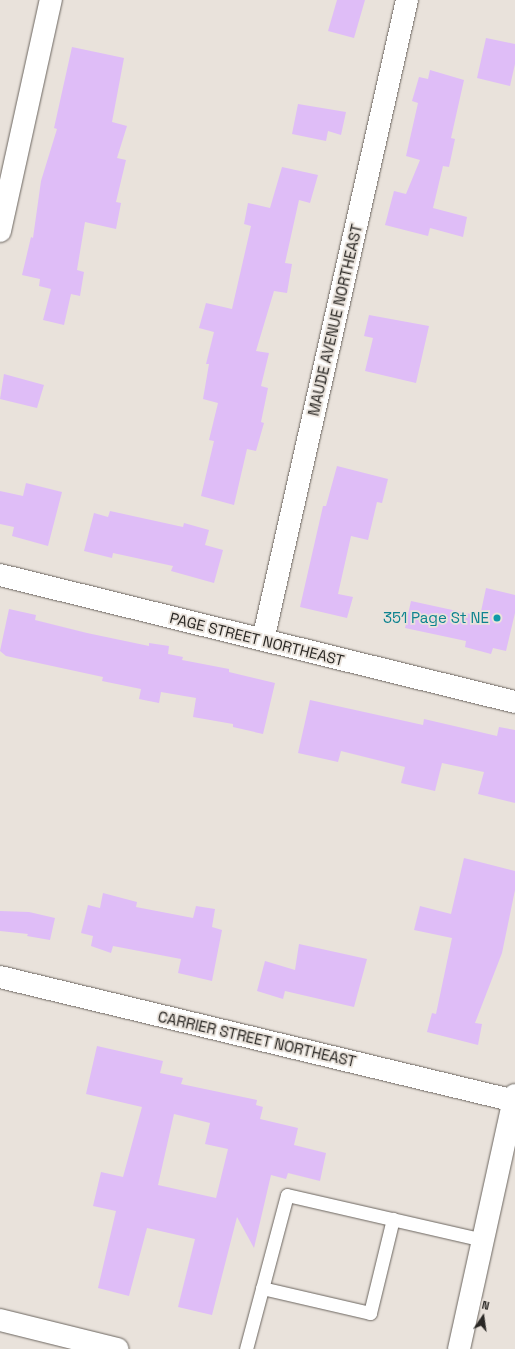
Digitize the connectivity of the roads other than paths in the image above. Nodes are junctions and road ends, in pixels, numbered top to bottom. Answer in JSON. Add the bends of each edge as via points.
{"nodes":[{"id":1,"x":51,"y":0,"type":"edge"},
{"id":2,"x":407,"y":0,"type":"edge"},
{"id":3,"x":0,"y":231,"type":"edge"},
{"id":4,"x":0,"y":575,"type":"edge"},
{"id":5,"x":262,"y":640,"type":"junction"},
{"id":6,"x":515,"y":702,"type":"edge"},
{"id":7,"x":0,"y":978,"type":"edge"},
{"id":8,"x":515,"y":1099,"type":"edge"},
{"id":9,"x":393,"y":1219,"type":"junction"},
{"id":10,"x":483,"y":1240,"type":"junction"},
{"id":11,"x":262,"y":1288,"type":"junction"},
{"id":12,"x":0,"y":1320,"type":"edge"},
{"id":13,"x":117,"y":1349,"type":"edge"},
{"id":14,"x":246,"y":1349,"type":"edge"},
{"id":15,"x":459,"y":1349,"type":"edge"}],
"edges":[{"from":1,"to":3,"type":"street"},
{"from":2,"to":5,"type":"street","name":"MAUDE AVENUE NORTHEAST"},
{"from":4,"to":5,"type":"street","name":"PAGE STREET NORTHEAST"},
{"from":5,"to":6,"type":"street","name":"PAGE STREET NORTHEAST"},
{"from":7,"to":8,"type":"street","name":"CARRIER STREET NORTHEAST"},
{"from":8,"to":10,"type":"street"},
{"from":9,"to":10,"type":"lane"},
{"from":9,"to":11,"type":"lane","via":[[287,1195]]},
{"from":9,"to":11,"type":"lane","via":[[370,1313]]},
{"from":10,"to":15,"type":"street"},
{"from":11,"to":14,"type":"lane"},
{"from":12,"to":13,"type":"street"}]}
